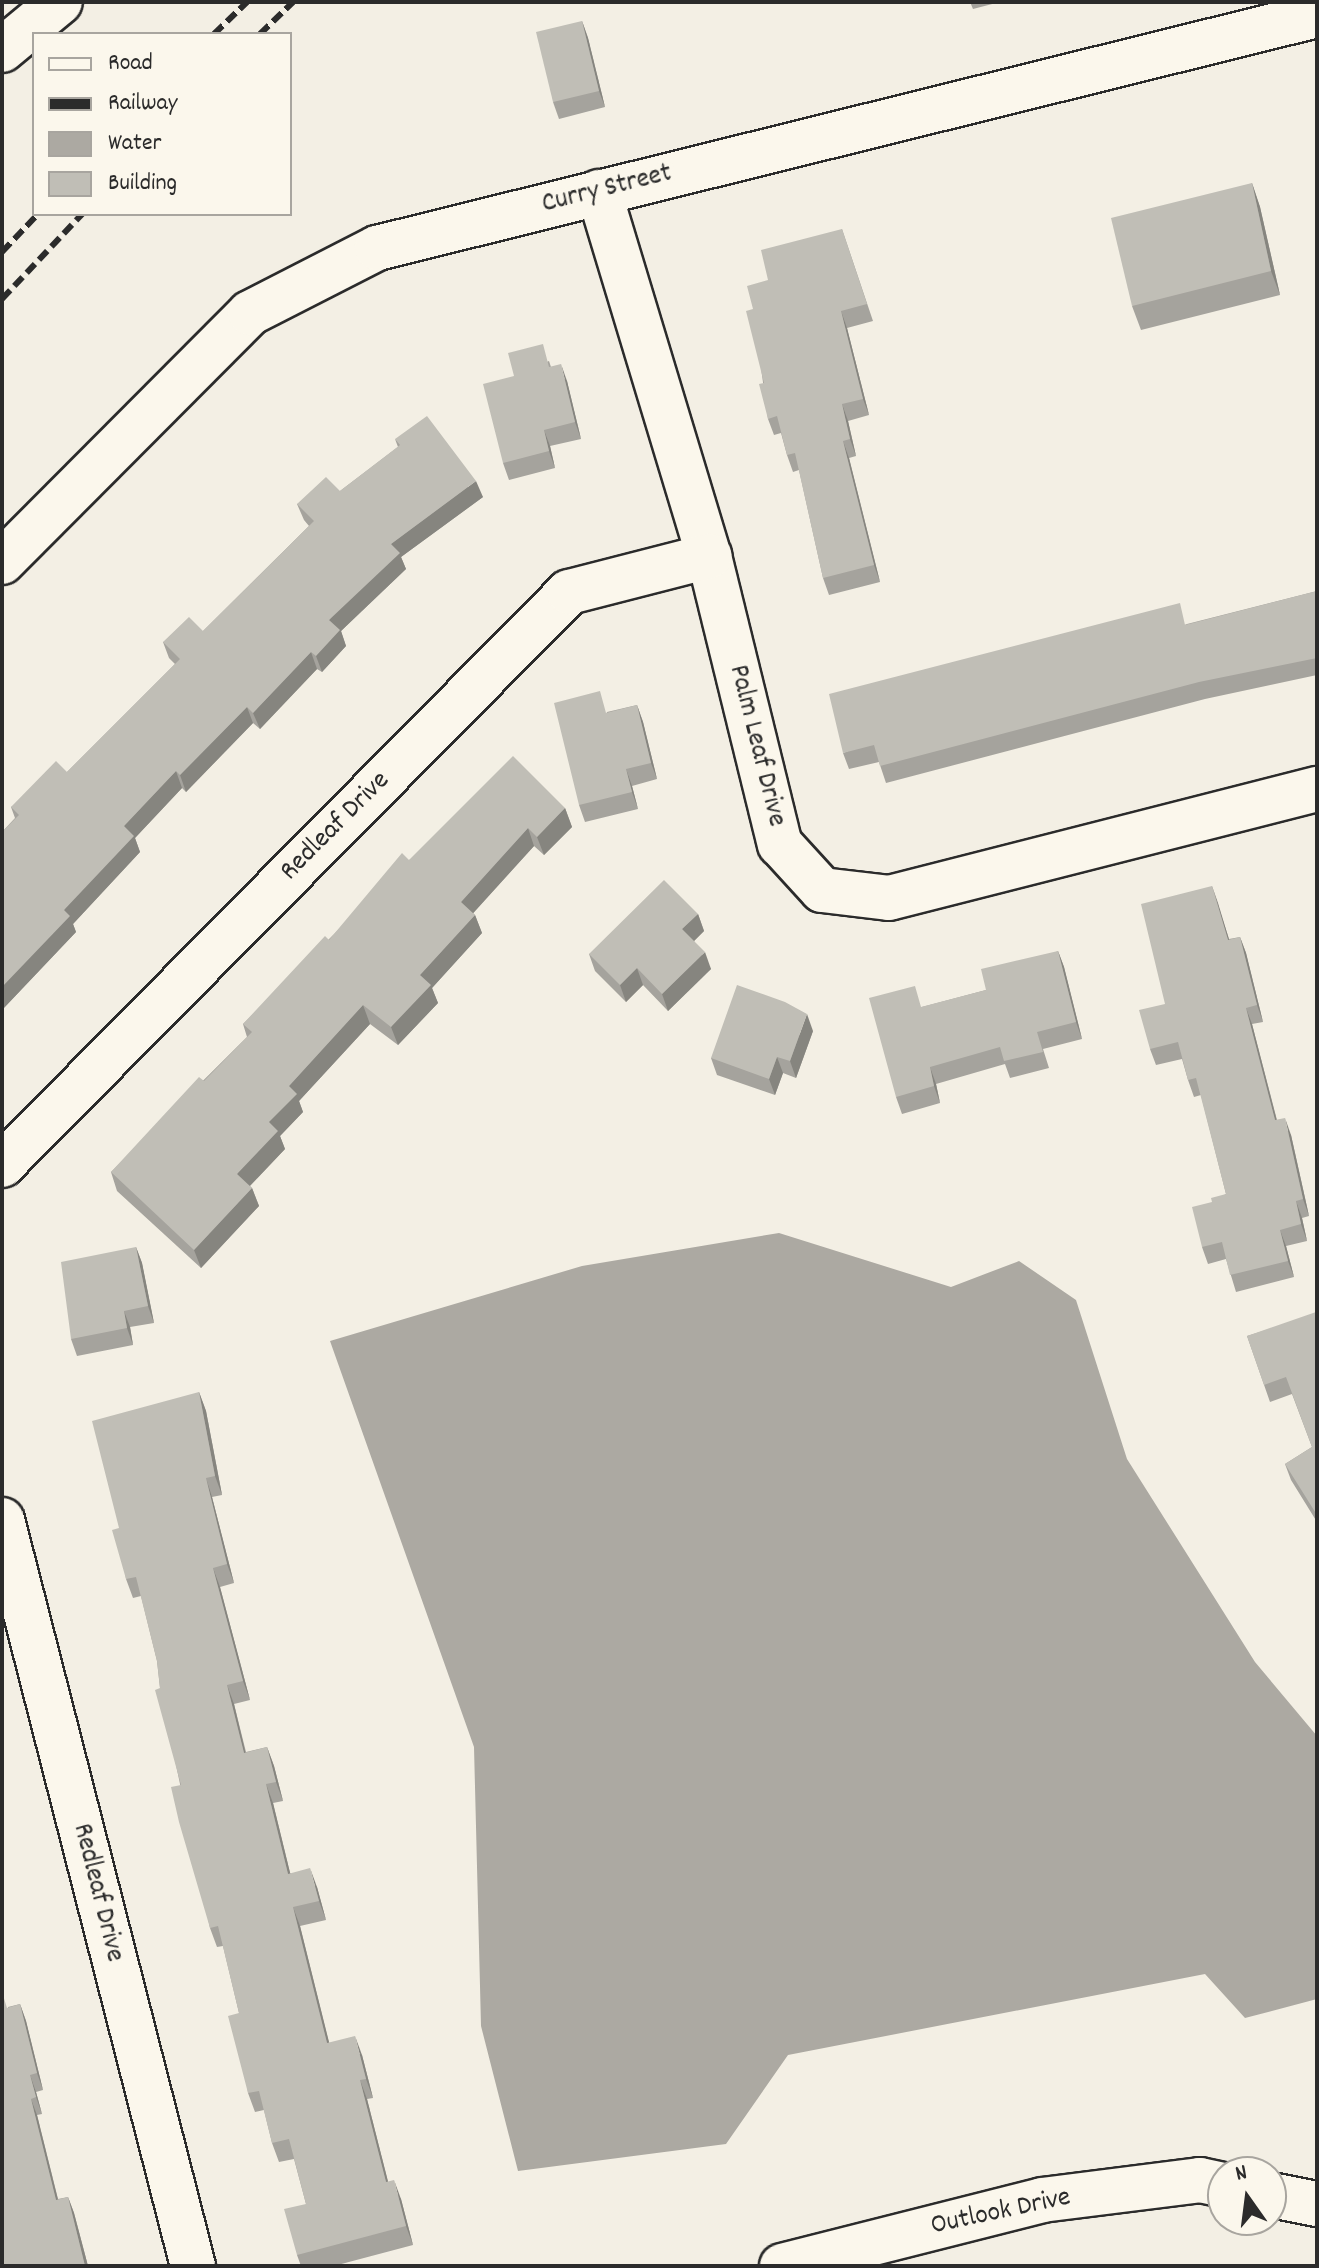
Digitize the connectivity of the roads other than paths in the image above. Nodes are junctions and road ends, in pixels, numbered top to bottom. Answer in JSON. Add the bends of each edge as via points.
{"nodes":[{"id":1,"x":60,"y":2,"type":"edge"},
{"id":2,"x":1317,"y":15,"type":"edge"},
{"id":3,"x":2,"y":50,"type":"edge"},
{"id":4,"x":599,"y":192,"type":"junction"},
{"id":5,"x":709,"y":556,"type":"junction"},
{"id":6,"x":2,"y":562,"type":"edge"},
{"id":7,"x":1315,"y":802,"type":"edge"},
{"id":8,"x":2,"y":1165,"type":"edge"},
{"id":9,"x":2,"y":1520,"type":"edge"},
{"id":10,"x":1207,"y":2182,"type":"edge"},
{"id":11,"x":1287,"y":2198,"type":"edge"},
{"id":12,"x":1317,"y":2204,"type":"edge"},
{"id":13,"x":193,"y":2266,"type":"edge"},
{"id":14,"x":782,"y":2266,"type":"edge"}],
"edges":[{"from":1,"to":3,"type":"street"},
{"from":2,"to":4,"type":"street","name":"Curry Street"},
{"from":4,"to":5,"type":"street","name":"Palm Leaf Drive"},
{"from":4,"to":6,"type":"street","name":"Curry Street","via":[[377,248],[250,313]]},
{"from":5,"to":7,"type":"street","name":"Palm Leaf Drive","via":[[780,844],[822,890],[889,898]]},
{"from":5,"to":8,"type":"street","name":"Redleaf Drive","via":[[569,592]]},
{"from":9,"to":13,"type":"street","name":"Redleaf Drive"},
{"from":10,"to":14,"type":"street","name":"Outlook Drive","via":[[1042,2200]]},
{"from":11,"to":12,"type":"street"}]}
